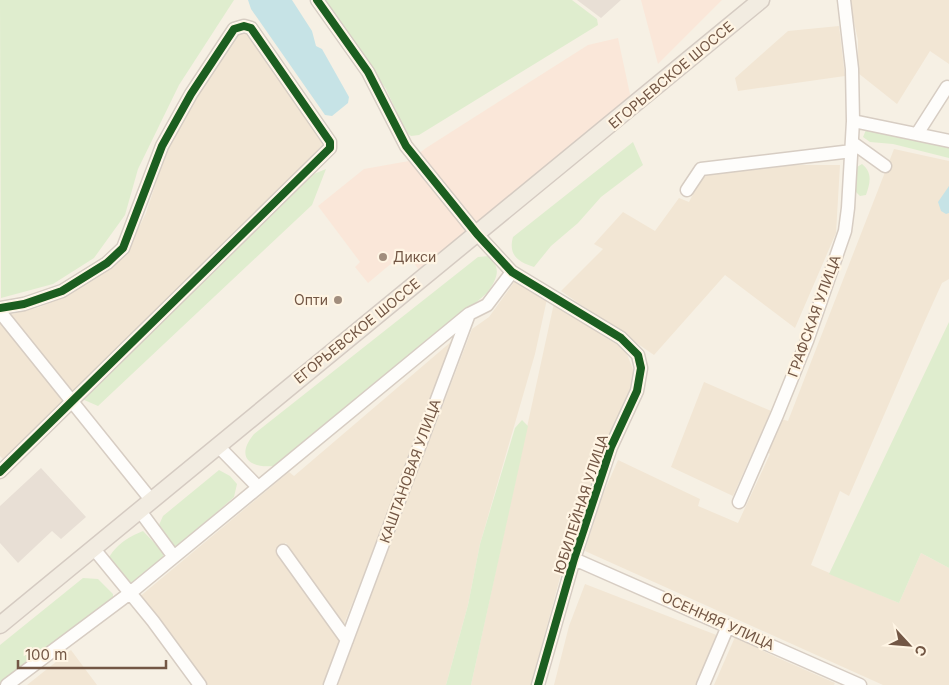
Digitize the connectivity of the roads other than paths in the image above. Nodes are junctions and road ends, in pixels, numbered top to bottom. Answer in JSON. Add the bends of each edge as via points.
{"nodes":[{"id":1,"x":317,"y":0,"type":"edge"},
{"id":2,"x":762,"y":0,"type":"edge"},
{"id":3,"x":844,"y":0,"type":"edge"},
{"id":4,"x":947,"y":87,"type":"dead end"},
{"id":5,"x":853,"y":121,"type":"junction"},
{"id":6,"x":917,"y":134,"type":"junction"},
{"id":7,"x":949,"y":141,"type":"edge"},
{"id":8,"x":853,"y":147,"type":"junction"},
{"id":9,"x":885,"y":166,"type":"dead end"},
{"id":10,"x":686,"y":190,"type":"dead end"},
{"id":11,"x":477,"y":234,"type":"junction"},
{"id":12,"x":512,"y":272,"type":"junction"},
{"id":13,"x":0,"y":310,"type":"edge"},
{"id":14,"x":468,"y":314,"type":"junction"},
{"id":15,"x":74,"y":402,"type":"junction"},
{"id":16,"x":217,"y":446,"type":"junction"},
{"id":17,"x":1,"y":469,"type":"edge"},
{"id":18,"x":258,"y":487,"type":"junction"},
{"id":19,"x":739,"y":502,"type":"dead end"},
{"id":20,"x":146,"y":506,"type":"junction"},
{"id":21,"x":94,"y":549,"type":"junction"},
{"id":22,"x":283,"y":552,"type":"dead end"},
{"id":23,"x":174,"y":557,"type":"junction"},
{"id":24,"x":574,"y":559,"type":"junction"},
{"id":25,"x":130,"y":593,"type":"junction"},
{"id":26,"x":0,"y":625,"type":"edge"},
{"id":27,"x":728,"y":626,"type":"junction"},
{"id":28,"x":347,"y":640,"type":"junction"},
{"id":29,"x":845,"y":682,"type":"edge"},
{"id":30,"x":7,"y":685,"type":"edge"},
{"id":31,"x":200,"y":685,"type":"edge"},
{"id":32,"x":330,"y":685,"type":"edge"},
{"id":33,"x":538,"y":685,"type":"edge"},
{"id":34,"x":702,"y":685,"type":"edge"},
{"id":35,"x":860,"y":685,"type":"edge"}],
"edges":[{"from":1,"to":11,"type":"street","name":"ЮБИЛЕЙНАЯ УЛИЦА","via":[[368,72],[406,146]]},
{"from":2,"to":11,"type":"main road","name":"ЕГОРЬЕВСКОЕ ШОССЕ"},
{"from":3,"to":5,"type":"street","name":"ГРАФСКАЯ УЛИЦА","via":[[852,68]]},
{"from":4,"to":6,"type":"street"},
{"from":5,"to":6,"type":"street"},
{"from":5,"to":8,"type":"street","name":"ГРАФСКАЯ УЛИЦА"},
{"from":6,"to":7,"type":"street"},
{"from":8,"to":9,"type":"street"},
{"from":8,"to":10,"type":"street","via":[[701,169]]},
{"from":8,"to":19,"type":"street","name":"ГРАФСКАЯ УЛИЦА","via":[[844,231],[803,349]]},
{"from":11,"to":12,"type":"street","name":"ЮБИЛЕЙНАЯ УЛИЦА"},
{"from":11,"to":16,"type":"main road","name":"ЕГОРЬЕВСКОЕ ШОССЕ"},
{"from":12,"to":14,"type":"street","via":[[487,305]]},
{"from":12,"to":24,"type":"street","name":"ЮБИЛЕЙНАЯ УЛИЦА","via":[[621,338],[638,355],[641,368],[637,391],[611,447]]},
{"from":13,"to":15,"type":"street"},
{"from":13,"to":15,"type":"street","via":[[62,291],[107,263],[122,248],[162,146],[191,94],[234,29],[251,28],[330,142],[330,148]]},
{"from":14,"to":18,"type":"street"},
{"from":14,"to":28,"type":"street","name":"КАШТАНОВАЯ УЛИЦА"},
{"from":15,"to":17,"type":"street"},
{"from":15,"to":20,"type":"street"},
{"from":16,"to":18,"type":"street"},
{"from":16,"to":20,"type":"main road","name":"ЕГОРЬЕВСКОЕ ШОССЕ"},
{"from":18,"to":23,"type":"street"},
{"from":20,"to":21,"type":"main road","name":"ЕГОРЬЕВСКОЕ ШОССЕ"},
{"from":20,"to":23,"type":"street"},
{"from":21,"to":25,"type":"street"},
{"from":21,"to":26,"type":"main road","name":"ЕГОРЬЕВСКОЕ ШОССЕ"},
{"from":22,"to":28,"type":"street"},
{"from":23,"to":25,"type":"street"},
{"from":24,"to":27,"type":"street","name":"ОСЕННЯЯ УЛИЦА"},
{"from":24,"to":33,"type":"street","name":"ЮБИЛЕЙНАЯ УЛИЦА"},
{"from":25,"to":30,"type":"street"},
{"from":25,"to":31,"type":"street"},
{"from":27,"to":29,"type":"street","name":"ОСЕННЯЯ УЛИЦА"},
{"from":27,"to":34,"type":"street"},
{"from":28,"to":32,"type":"street","name":"КАШТАНОВАЯ УЛИЦА"},
{"from":29,"to":35,"type":"street","name":"ОСЕННЯЯ УЛИЦА"}]}
